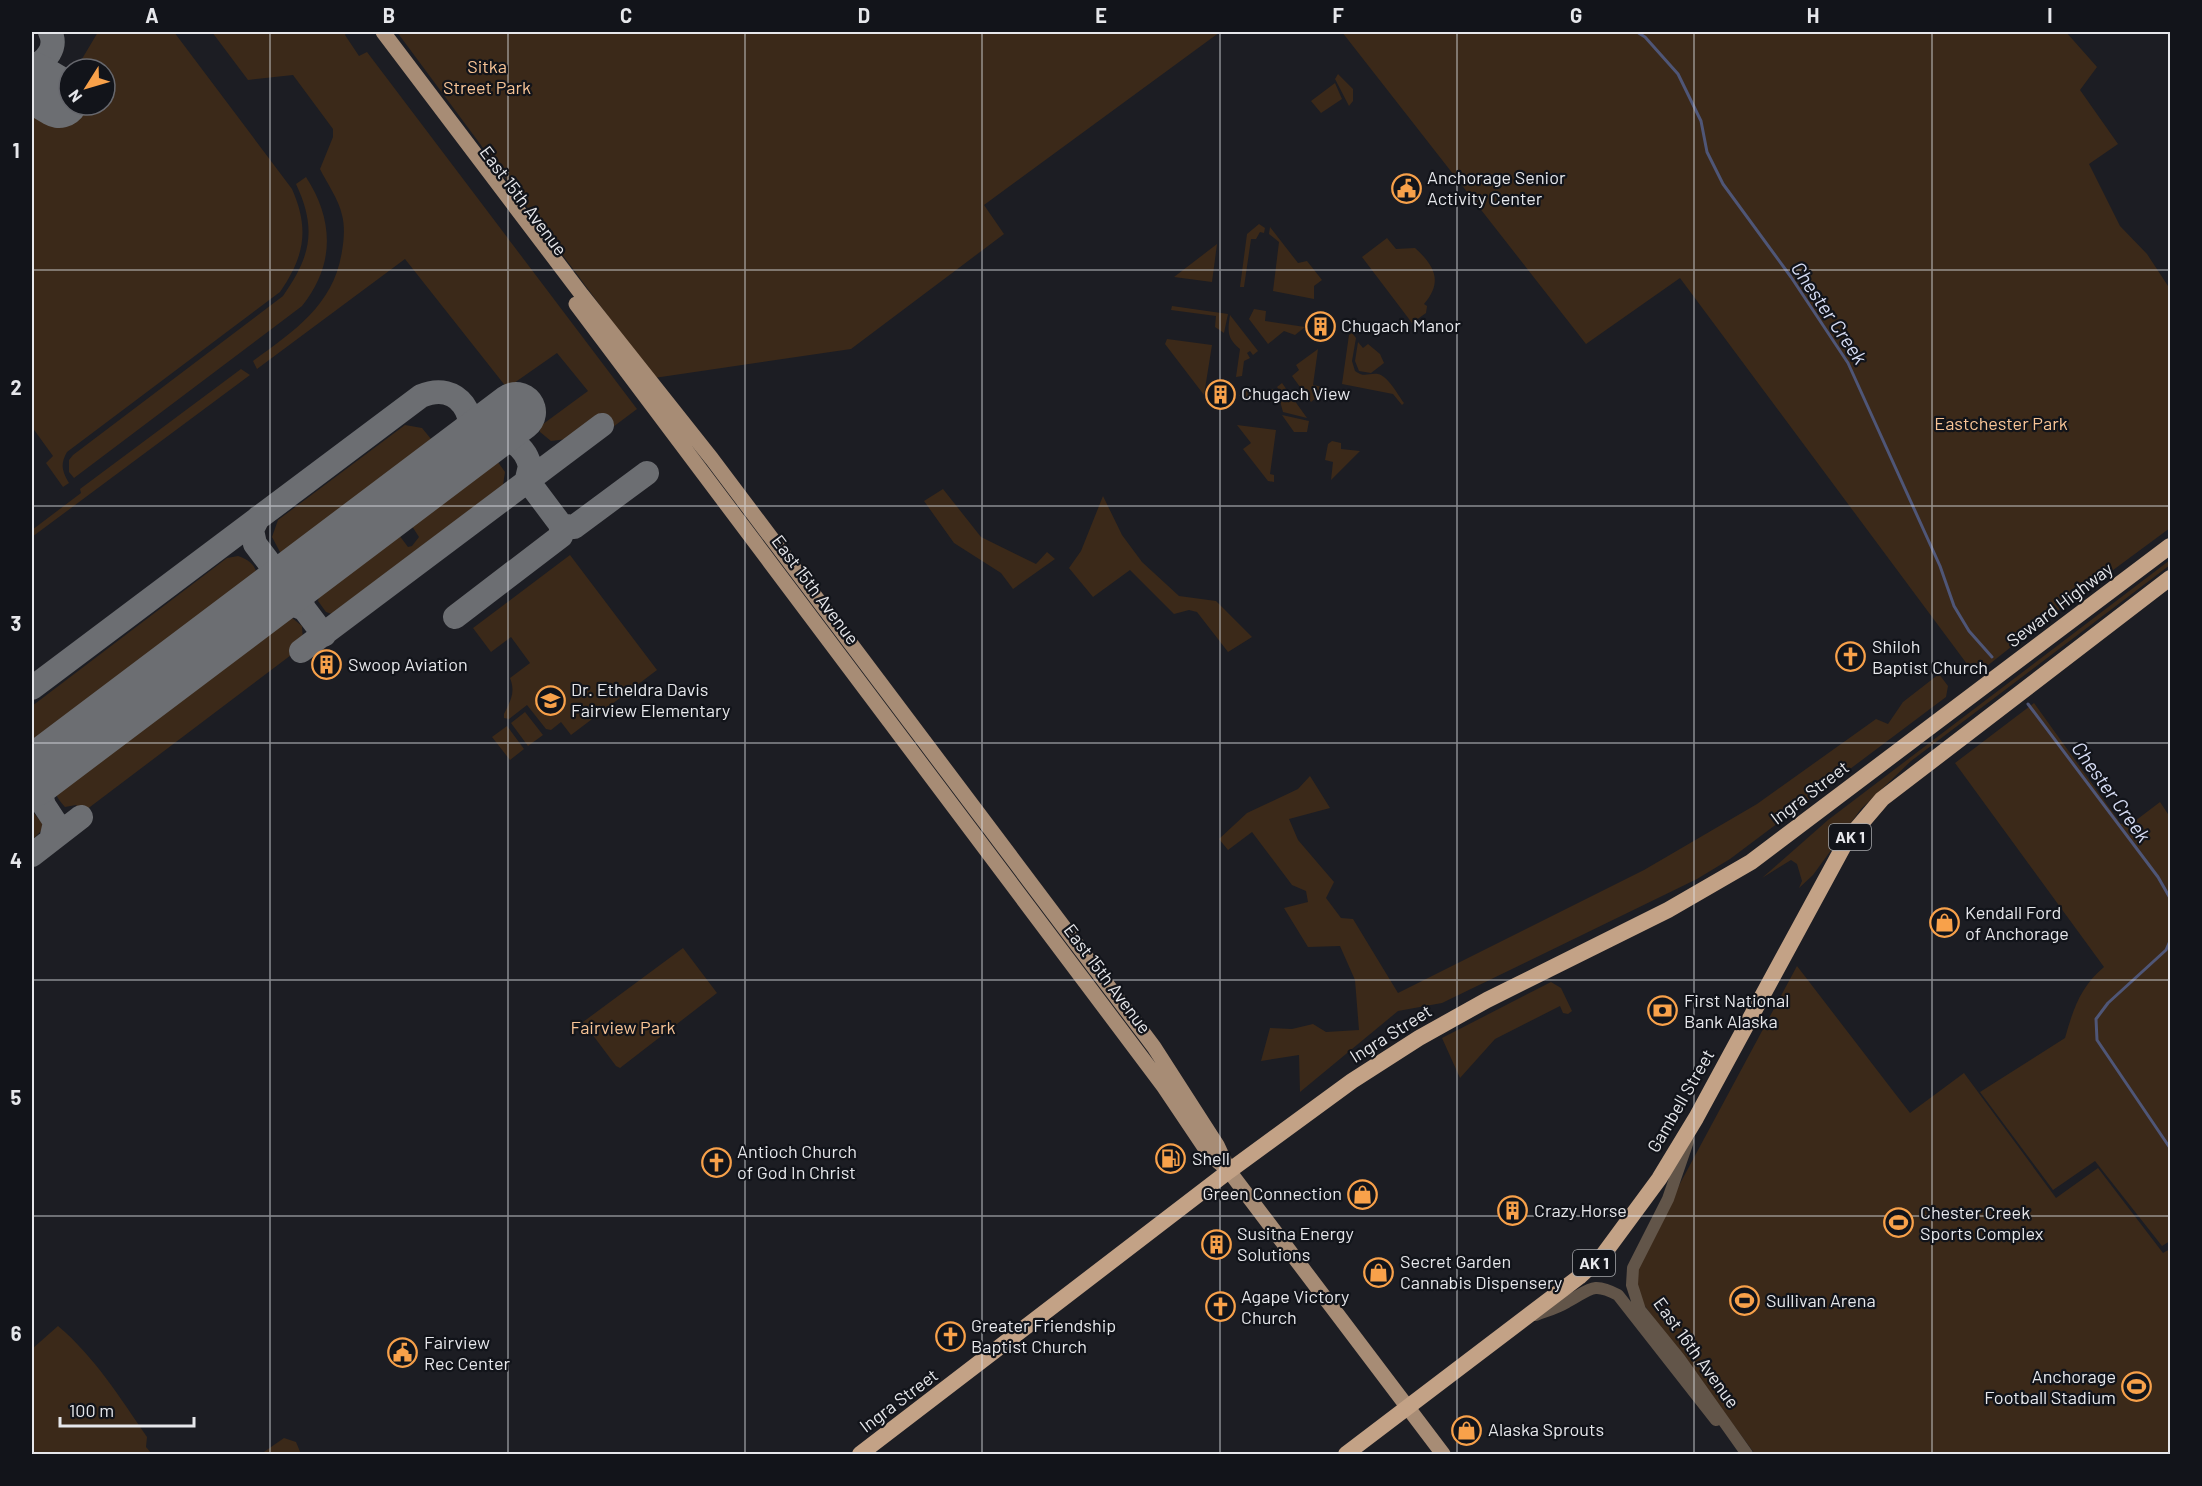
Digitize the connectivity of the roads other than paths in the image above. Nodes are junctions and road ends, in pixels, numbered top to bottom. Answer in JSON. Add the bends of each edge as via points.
{"nodes":[{"id":1,"x":371,"y":32,"type":"edge"},
{"id":2,"x":383,"y":32,"type":"edge"},
{"id":3,"x":2170,"y":546,"type":"edge"},
{"id":4,"x":2170,"y":578,"type":"edge"},
{"id":5,"x":1973,"y":695,"type":"joint"},
{"id":6,"x":1696,"y":1118,"type":"junction"},
{"id":7,"x":1229,"y":1171,"type":"junction"},
{"id":8,"x":1518,"y":1322,"type":"junction"},
{"id":9,"x":1407,"y":1408,"type":"junction"},
{"id":10,"x":1736,"y":1439,"type":"junction"},
{"id":11,"x":860,"y":1455,"type":"edge"},
{"id":12,"x":1346,"y":1455,"type":"edge"},
{"id":13,"x":1443,"y":1455,"type":"edge"},
{"id":14,"x":1747,"y":1455,"type":"edge"}],
"edges":[{"from":1,"to":7,"type":"main road","name":"East 15th Avenue","via":[[1164,1087],[1209,1154]]},
{"from":2,"to":7,"type":"main road","name":"East 15th Avenue","via":[[718,468],[1154,1047],[1217,1145]]},
{"from":3,"to":5,"type":"highway","name":"Seward Highway","number":"AK 1"},
{"from":4,"to":6,"type":"highway","name":"Gambell Street","number":"AK 1","via":[[1882,799],[1847,840]]},
{"from":5,"to":7,"type":"highway","name":"Ingra Street","number":"AK 1","via":[[1751,862],[1668,910],[1556,964],[1419,1038],[1352,1081]]},
{"from":6,"to":8,"type":"highway","name":"Gambell Street","number":"AK 1","via":[[1659,1179],[1603,1255]]},
{"from":6,"to":10,"type":"street","name":"East 16th Avenue","via":[[1668,1199],[1633,1268],[1632,1285],[1640,1310]]},
{"from":7,"to":9,"type":"main road","name":"East 15th Avenue"},
{"from":7,"to":11,"type":"highway","name":"Ingra Street","number":"AK 1"},
{"from":8,"to":9,"type":"highway","name":"Gambell Street","number":"AK 1"},
{"from":8,"to":10,"type":"street","name":"East 16th Avenue","via":[[1595,1287],[1606,1288],[1618,1295],[1704,1409]]},
{"from":9,"to":12,"type":"highway","name":"Gambell Street","number":"AK 1"},
{"from":9,"to":13,"type":"main road","name":"East 15th Avenue"},
{"from":10,"to":14,"type":"street","name":"East 16th Avenue"}]}
